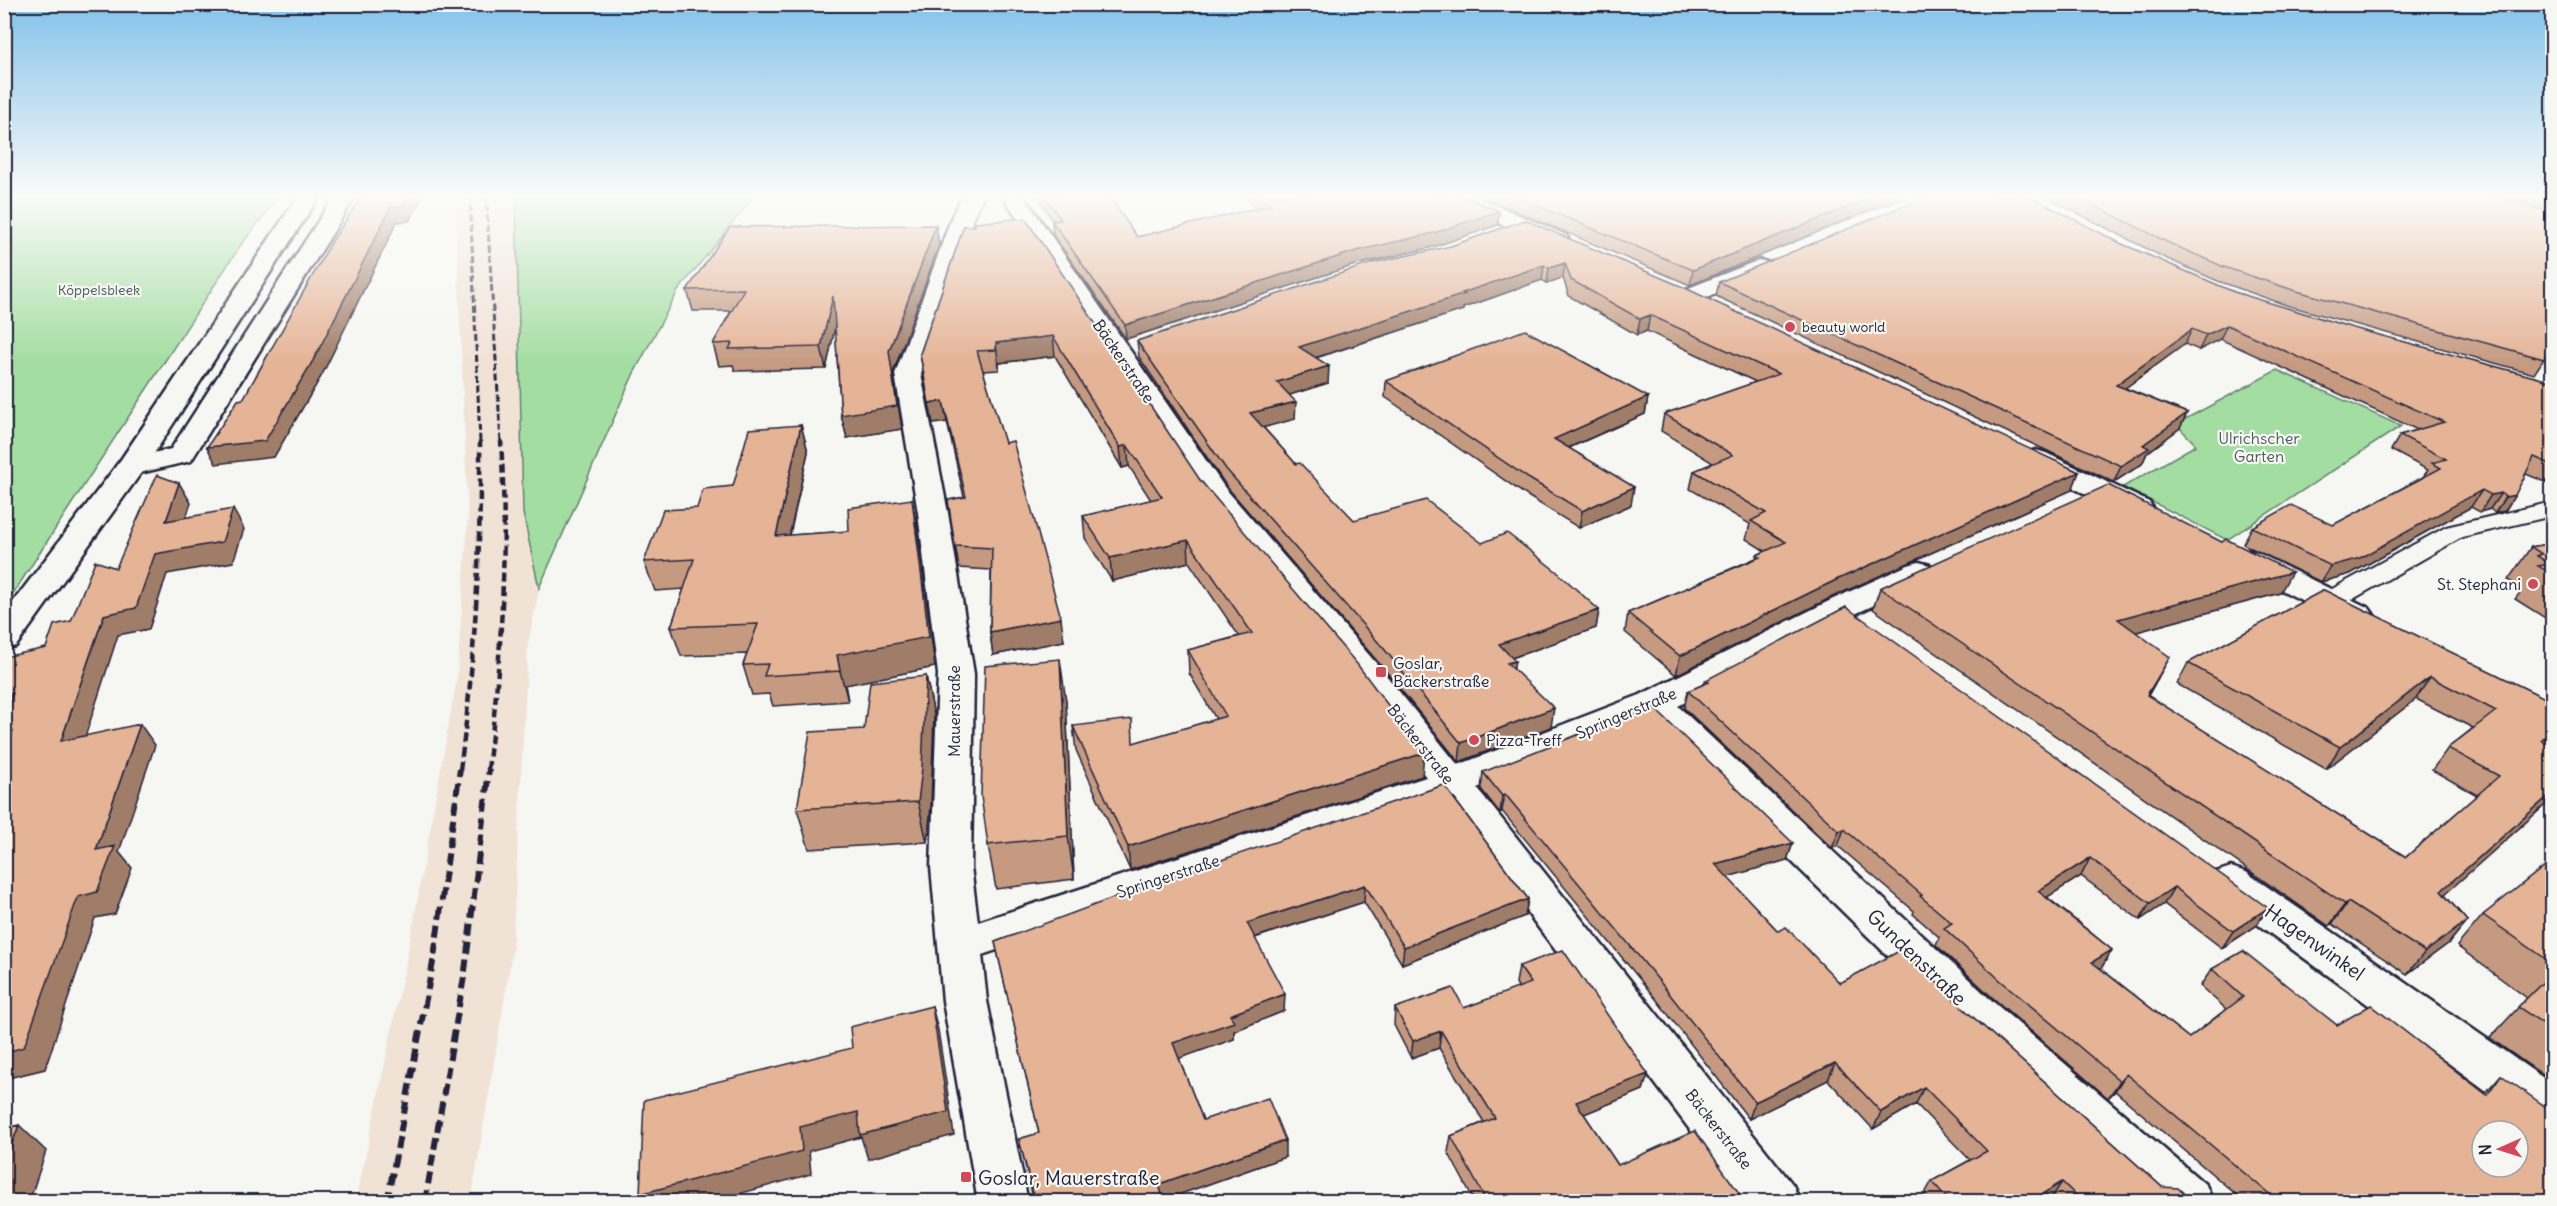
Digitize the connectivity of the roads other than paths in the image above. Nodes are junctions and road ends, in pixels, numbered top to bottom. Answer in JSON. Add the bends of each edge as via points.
{"nodes":[{"id":1,"x":273,"y":251,"type":"edge"},
{"id":2,"x":310,"y":251,"type":"edge"},
{"id":3,"x":951,"y":251,"type":"edge"},
{"id":4,"x":1055,"y":251,"type":"edge"},
{"id":5,"x":1778,"y":259,"type":"edge"},
{"id":6,"x":1722,"y":311,"type":"edge"},
{"id":7,"x":2015,"y":449,"type":"edge"},
{"id":8,"x":131,"y":466,"type":"junction"},
{"id":9,"x":2102,"y":490,"type":"junction"},
{"id":10,"x":2069,"y":505,"type":"edge"},
{"id":11,"x":2553,"y":509,"type":"edge"},
{"id":12,"x":2161,"y":518,"type":"edge"},
{"id":13,"x":2220,"y":547,"type":"edge"},
{"id":14,"x":1951,"y":558,"type":"edge"},
{"id":15,"x":2330,"y":601,"type":"junction"},
{"id":16,"x":2383,"y":628,"type":"edge"},
{"id":17,"x":4,"y":638,"type":"edge"},
{"id":18,"x":1653,"y":704,"type":"junction"},
{"id":19,"x":1451,"y":783,"type":"junction"},
{"id":20,"x":2202,"y":862,"type":"edge"},
{"id":21,"x":960,"y":945,"type":"junction"},
{"id":22,"x":2553,"y":1111,"type":"edge"},
{"id":23,"x":1003,"y":1202,"type":"edge"},
{"id":24,"x":1776,"y":1202,"type":"edge"},
{"id":25,"x":2188,"y":1202,"type":"edge"}],
"edges":[{"from":1,"to":8,"type":"street"},
{"from":2,"to":8,"type":"street","via":[[181,455]]},
{"from":3,"to":21,"type":"street","name":"Mauerstraße","via":[[908,374],[956,674],[951,867]]},
{"from":4,"to":19,"type":"street","name":"Bäckerstraße","via":[[1128,349],[1214,494],[1370,678]]},
{"from":5,"to":6,"type":"street","via":[[1680,291]]},
{"from":7,"to":9,"type":"street"},
{"from":8,"to":17,"type":"street"},
{"from":9,"to":10,"type":"street"},
{"from":9,"to":12,"type":"street"},
{"from":11,"to":15,"type":"street","via":[[2454,532]]},
{"from":13,"to":15,"type":"street"},
{"from":14,"to":18,"type":"street","name":"Springerstraße","via":[[1857,617]]},
{"from":15,"to":16,"type":"street"},
{"from":18,"to":19,"type":"street","name":"Springerstraße"},
{"from":18,"to":25,"type":"street","name":"Gundenstraße","via":[[1974,1012]]},
{"from":19,"to":21,"type":"street","name":"Springerstraße"},
{"from":19,"to":24,"type":"street","name":"Bäckerstraße"},
{"from":20,"to":22,"type":"street","name":"Hagenwinkel"},
{"from":21,"to":23,"type":"street","name":"Mauerstraße","via":[[965,1001]]}]}
